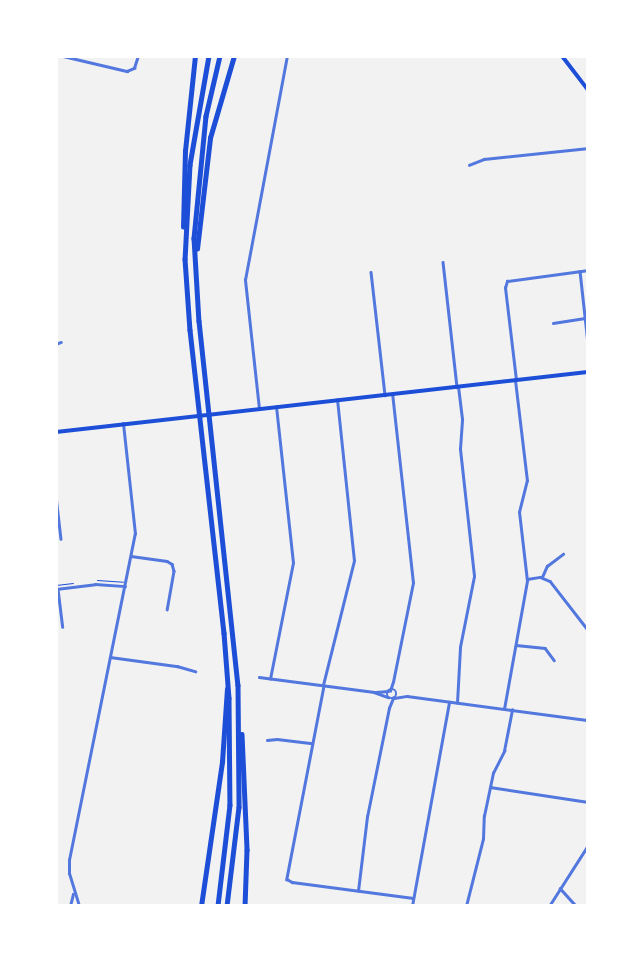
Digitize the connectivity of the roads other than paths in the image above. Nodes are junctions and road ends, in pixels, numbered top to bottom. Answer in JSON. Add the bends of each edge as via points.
{"nodes":[{"id":1,"x":63,"y":56,"type":"edge"},
{"id":2,"x":138,"y":56,"type":"edge"},
{"id":3,"x":195,"y":56,"type":"edge"},
{"id":4,"x":209,"y":56,"type":"edge"},
{"id":5,"x":220,"y":56,"type":"edge"},
{"id":6,"x":234,"y":56,"type":"edge"},
{"id":7,"x":287,"y":56,"type":"edge"},
{"id":8,"x":562,"y":56,"type":"edge"},
{"id":9,"x":588,"y":90,"type":"edge"},
{"id":10,"x":588,"y":148,"type":"edge"},
{"id":11,"x":469,"y":165,"type":"dead end"},
{"id":12,"x":185,"y":244,"type":"junction"},
{"id":13,"x":443,"y":262,"type":"dead end"},
{"id":14,"x":196,"y":268,"type":"junction"},
{"id":15,"x":588,"y":270,"type":"edge"},
{"id":16,"x":580,"y":271,"type":"junction"},
{"id":17,"x":371,"y":272,"type":"dead end"},
{"id":18,"x":585,"y":318,"type":"junction"},
{"id":19,"x":553,"y":323,"type":"dead end"},
{"id":20,"x":60,"y":342,"type":"dead end"},
{"id":21,"x":588,"y":343,"type":"edge"},
{"id":22,"x":56,"y":344,"type":"edge"},
{"id":23,"x":588,"y":372,"type":"edge"},
{"id":24,"x":515,"y":380,"type":"junction"},
{"id":25,"x":457,"y":386,"type":"junction"},
{"id":26,"x":392,"y":394,"type":"junction"},
{"id":27,"x":385,"y":395,"type":"junction"},
{"id":28,"x":336,"y":400,"type":"junction"},
{"id":29,"x":276,"y":407,"type":"junction"},
{"id":30,"x":259,"y":409,"type":"junction"},
{"id":31,"x":123,"y":424,"type":"junction"},
{"id":32,"x":56,"y":432,"type":"edge"},
{"id":33,"x":56,"y":470,"type":"edge"},
{"id":34,"x":56,"y":491,"type":"edge"},
{"id":35,"x":56,"y":496,"type":"edge"},
{"id":36,"x":61,"y":539,"type":"dead end"},
{"id":37,"x":563,"y":554,"type":"dead end"},
{"id":38,"x":130,"y":556,"type":"junction"},
{"id":39,"x":542,"y":577,"type":"junction"},
{"id":40,"x":527,"y":580,"type":"junction"},
{"id":41,"x":125,"y":586,"type":"junction"},
{"id":42,"x":57,"y":589,"type":"edge"},
{"id":43,"x":167,"y":609,"type":"dead end"},
{"id":44,"x":62,"y":627,"type":"dead end"},
{"id":45,"x":588,"y":630,"type":"edge"},
{"id":46,"x":516,"y":645,"type":"junction"},
{"id":47,"x":110,"y":657,"type":"junction"},
{"id":48,"x":554,"y":660,"type":"dead end"},
{"id":49,"x":228,"y":670,"type":"junction"},
{"id":50,"x":195,"y":671,"type":"dead end"},
{"id":51,"x":259,"y":677,"type":"dead end"},
{"id":52,"x":270,"y":679,"type":"junction"},
{"id":53,"x":394,"y":682,"type":"junction"},
{"id":54,"x":238,"y":685,"type":"junction"},
{"id":55,"x":323,"y":685,"type":"junction"},
{"id":56,"x":389,"y":691,"type":"junction"},
{"id":57,"x":374,"y":692,"type":"junction"},
{"id":58,"x":395,"y":692,"type":"junction"},
{"id":59,"x":407,"y":696,"type":"junction"},
{"id":60,"x":388,"y":697,"type":"junction"},
{"id":61,"x":394,"y":698,"type":"junction"},
{"id":62,"x":449,"y":702,"type":"junction"},
{"id":63,"x":457,"y":703,"type":"junction"},
{"id":64,"x":389,"y":708,"type":"junction"},
{"id":65,"x":504,"y":709,"type":"junction"},
{"id":66,"x":512,"y":710,"type":"junction"},
{"id":67,"x":588,"y":720,"type":"edge"},
{"id":68,"x":267,"y":740,"type":"dead end"},
{"id":69,"x":312,"y":743,"type":"junction"},
{"id":70,"x":490,"y":787,"type":"junction"},
{"id":71,"x":588,"y":802,"type":"edge"},
{"id":72,"x":588,"y":845,"type":"edge"},
{"id":73,"x":560,"y":888,"type":"junction"},
{"id":74,"x":73,"y":890,"type":"junction"},
{"id":75,"x":358,"y":891,"type":"junction"},
{"id":76,"x":413,"y":898,"type":"junction"},
{"id":77,"x":201,"y":905,"type":"edge"},
{"id":78,"x":70,"y":906,"type":"edge"},
{"id":79,"x":79,"y":906,"type":"edge"},
{"id":80,"x":218,"y":906,"type":"edge"},
{"id":81,"x":227,"y":906,"type":"edge"},
{"id":82,"x":246,"y":906,"type":"edge"},
{"id":83,"x":412,"y":906,"type":"edge"},
{"id":84,"x":466,"y":906,"type":"edge"},
{"id":85,"x":549,"y":906,"type":"edge"},
{"id":86,"x":576,"y":906,"type":"edge"}],
"edges":[{"from":1,"to":2,"type":"street","via":[[128,71],[134,68]]},
{"from":3,"to":12,"type":"highway","via":[[185,151]]},
{"from":4,"to":12,"type":"highway","via":[[191,156]]},
{"from":5,"to":14,"type":"highway","via":[[206,116],[200,164],[194,238]]},
{"from":6,"to":14,"type":"highway","via":[[210,138]]},
{"from":7,"to":30,"type":"street","via":[[245,280]]},
{"from":8,"to":9,"type":"main road"},
{"from":10,"to":11,"type":"street","via":[[484,159]]},
{"from":12,"to":49,"type":"highway","via":[[190,330]]},
{"from":13,"to":25,"type":"street"},
{"from":14,"to":54,"type":"highway"},
{"from":15,"to":16,"type":"street"},
{"from":16,"to":18,"type":"street"},
{"from":16,"to":24,"type":"street","via":[[507,281],[505,288]]},
{"from":17,"to":27,"type":"street"},
{"from":18,"to":19,"type":"street"},
{"from":18,"to":21,"type":"street"},
{"from":20,"to":22,"type":"street"},
{"from":23,"to":24,"type":"main road"},
{"from":24,"to":25,"type":"main road"},
{"from":24,"to":40,"type":"street","via":[[527,481],[518,510]]},
{"from":25,"to":26,"type":"main road"},
{"from":25,"to":63,"type":"street","via":[[462,419],[460,452],[474,576],[459,650]]},
{"from":26,"to":27,"type":"main road"},
{"from":26,"to":53,"type":"street","via":[[413,579]]},
{"from":27,"to":28,"type":"main road"},
{"from":28,"to":29,"type":"main road"},
{"from":28,"to":55,"type":"street","via":[[354,561]]},
{"from":29,"to":30,"type":"main road"},
{"from":29,"to":52,"type":"street","via":[[293,563]]},
{"from":30,"to":31,"type":"main road"},
{"from":31,"to":32,"type":"main road"},
{"from":31,"to":38,"type":"street","via":[[135,531]]},
{"from":33,"to":34,"type":"street"},
{"from":35,"to":36,"type":"street"},
{"from":37,"to":39,"type":"street","via":[[547,566]]},
{"from":38,"to":41,"type":"street"},
{"from":38,"to":43,"type":"street","via":[[172,564],[174,571]]},
{"from":39,"to":40,"type":"street"},
{"from":39,"to":45,"type":"street","via":[[552,582]]},
{"from":40,"to":46,"type":"street"},
{"from":41,"to":42,"type":"street","via":[[95,584]]},
{"from":41,"to":47,"type":"street"},
{"from":42,"to":44,"type":"street"},
{"from":46,"to":48,"type":"street","via":[[545,648]]},
{"from":46,"to":65,"type":"street"},
{"from":47,"to":50,"type":"street"},
{"from":47,"to":74,"type":"street","via":[[69,860]]},
{"from":49,"to":77,"type":"highway","via":[[222,762]]},
{"from":49,"to":80,"type":"highway","via":[[230,805]]},
{"from":51,"to":52,"type":"street"},
{"from":52,"to":55,"type":"street"},
{"from":53,"to":56,"type":"street"},
{"from":53,"to":58,"type":"street"},
{"from":54,"to":81,"type":"highway","via":[[240,797]]},
{"from":54,"to":82,"type":"highway","via":[[246,776]]},
{"from":55,"to":57,"type":"street"},
{"from":55,"to":69,"type":"street"},
{"from":56,"to":57,"type":"street"},
{"from":56,"to":58,"type":"street"},
{"from":56,"to":60,"type":"street"},
{"from":57,"to":60,"type":"street"},
{"from":58,"to":59,"type":"street"},
{"from":58,"to":61,"type":"street"},
{"from":59,"to":61,"type":"street"},
{"from":59,"to":62,"type":"street"},
{"from":60,"to":61,"type":"street"},
{"from":60,"to":64,"type":"street"},
{"from":61,"to":64,"type":"street"},
{"from":62,"to":63,"type":"street"},
{"from":62,"to":76,"type":"street"},
{"from":63,"to":65,"type":"street"},
{"from":64,"to":75,"type":"street","via":[[367,817]]},
{"from":65,"to":66,"type":"street"},
{"from":66,"to":67,"type":"street"},
{"from":66,"to":70,"type":"street","via":[[504,751],[494,769]]},
{"from":68,"to":69,"type":"street"},
{"from":69,"to":75,"type":"street","via":[[286,880]]},
{"from":70,"to":71,"type":"street"},
{"from":70,"to":84,"type":"street","via":[[483,839]]},
{"from":72,"to":73,"type":"street"},
{"from":73,"to":85,"type":"street"},
{"from":73,"to":86,"type":"street"},
{"from":74,"to":78,"type":"street"},
{"from":74,"to":79,"type":"street"},
{"from":75,"to":76,"type":"street"},
{"from":76,"to":83,"type":"street"}]}
